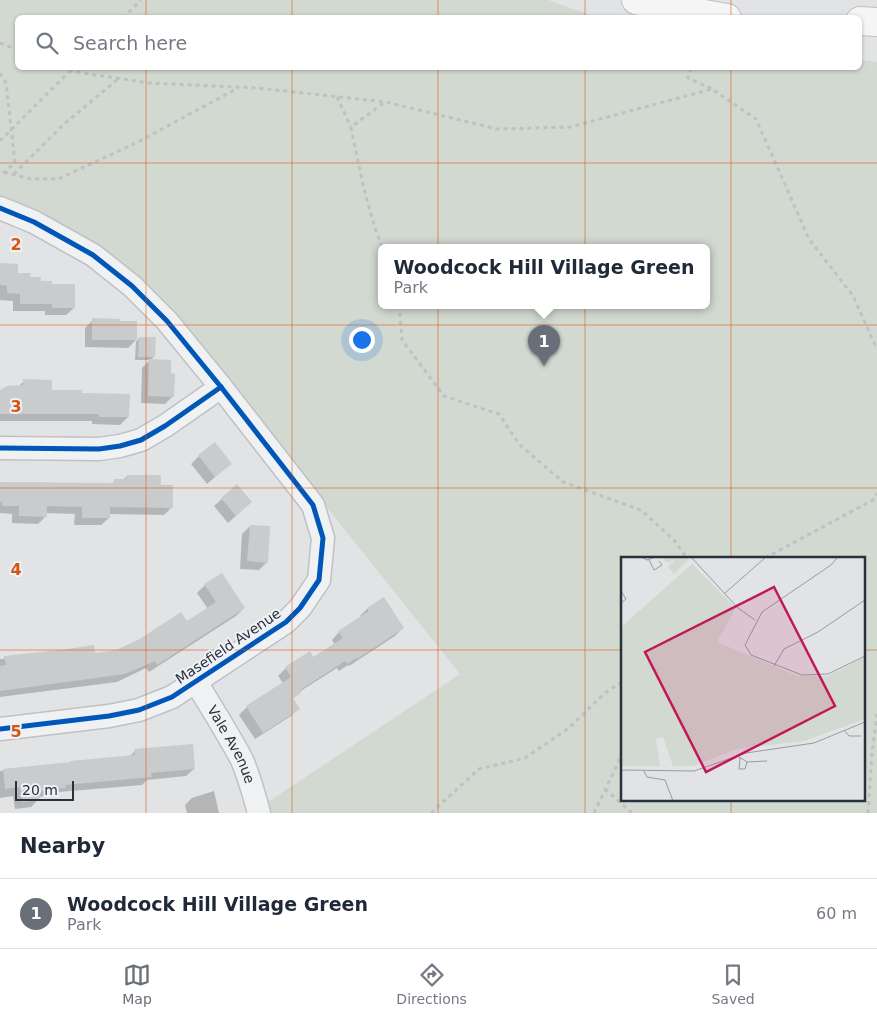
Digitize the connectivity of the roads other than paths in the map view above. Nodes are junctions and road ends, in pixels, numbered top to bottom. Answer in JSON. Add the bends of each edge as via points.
{"nodes":[{"id":1,"x":636,"y":0,"type":"edge"},
{"id":2,"x":668,"y":4,"type":"edge"},
{"id":3,"x":714,"y":15,"type":"edge"},
{"id":4,"x":862,"y":21,"type":"edge"},
{"id":5,"x":877,"y":22,"type":"edge"},
{"id":6,"x":0,"y":208,"type":"edge"},
{"id":7,"x":221,"y":387,"type":"junction"},
{"id":8,"x":0,"y":448,"type":"edge"},
{"id":9,"x":196,"y":682,"type":"junction"},
{"id":10,"x":0,"y":729,"type":"edge"},
{"id":11,"x":259,"y":813,"type":"edge"}],
"edges":[{"from":1,"to":2,"type":"main road"},
{"from":2,"to":3,"type":"main road"},
{"from":4,"to":5,"type":"main road"},
{"from":6,"to":7,"type":"street","name":"Masefield Avenue","via":[[34,222],[93,255],[132,286],[167,321]]},
{"from":7,"to":8,"type":"street","via":[[165,426],[141,440],[120,446],[99,449]]},
{"from":7,"to":9,"type":"street","name":"Masefield Avenue","via":[[313,505],[323,538],[319,580],[300,608],[286,622]]},
{"from":9,"to":10,"type":"street","name":"Masefield Avenue","via":[[172,697],[139,710]]},
{"from":9,"to":11,"type":"street","name":"Vale Avenue","via":[[242,760]]}]}
